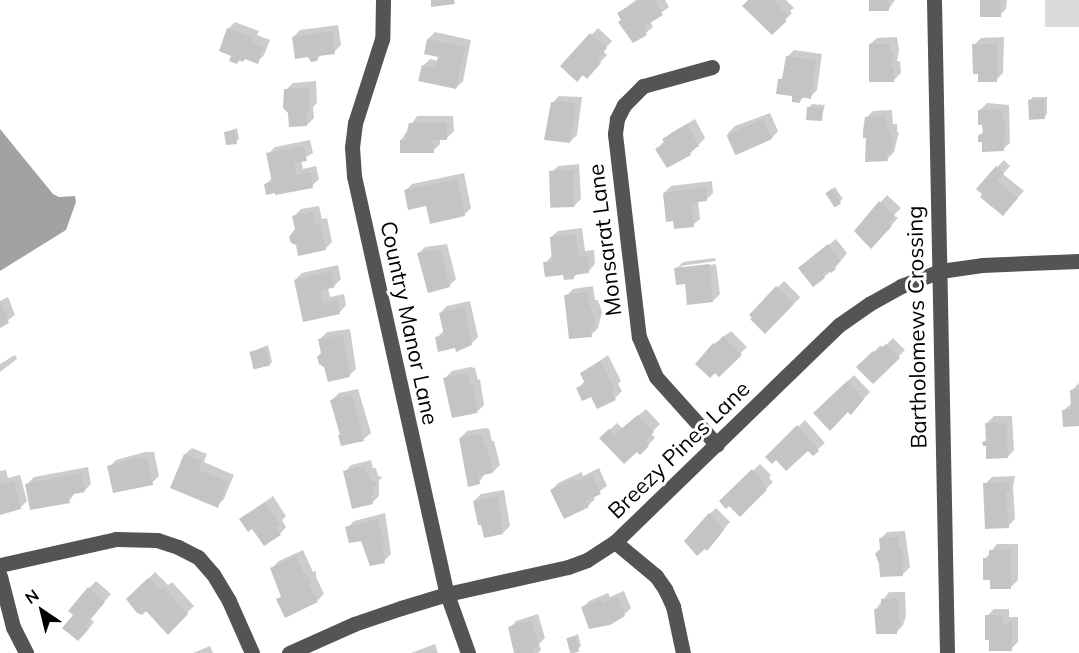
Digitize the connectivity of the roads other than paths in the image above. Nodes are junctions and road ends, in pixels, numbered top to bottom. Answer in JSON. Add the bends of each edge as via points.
{"nodes":[{"id":1,"x":383,"y":0,"type":"edge"},
{"id":2,"x":934,"y":0,"type":"edge"},
{"id":3,"x":712,"y":67,"type":"dead end"},
{"id":4,"x":1079,"y":261,"type":"edge"},
{"id":5,"x":940,"y":271,"type":"junction"},
{"id":6,"x":717,"y":445,"type":"junction"},
{"id":7,"x":615,"y":542,"type":"junction"},
{"id":8,"x":0,"y":565,"type":"edge"},
{"id":9,"x":0,"y":576,"type":"edge"},
{"id":10,"x":447,"y":594,"type":"junction"},
{"id":11,"x":26,"y":653,"type":"edge"},
{"id":12,"x":252,"y":653,"type":"edge"},
{"id":13,"x":289,"y":653,"type":"edge"},
{"id":14,"x":468,"y":653,"type":"edge"},
{"id":15,"x":683,"y":653,"type":"edge"},
{"id":16,"x":947,"y":653,"type":"edge"}],
"edges":[{"from":1,"to":10,"type":"street","name":"Country Manor Lane","via":[[382,39],[355,123],[354,176]]},
{"from":2,"to":5,"type":"street","name":"Bartholomews Crossing"},
{"from":3,"to":6,"type":"street","name":"Monsarat Lane","via":[[643,86],[624,105],[615,134],[639,336],[656,376]]},
{"from":4,"to":5,"type":"street","name":"Breezy Pines Lane","via":[[992,264]]},
{"from":5,"to":6,"type":"street","name":"Breezy Pines Lane","via":[[901,286],[839,325]]},
{"from":5,"to":16,"type":"street","name":"Bartholomews Crossing"},
{"from":6,"to":7,"type":"street","name":"Breezy Pines Lane"},
{"from":7,"to":10,"type":"street","name":"Breezy Pines Lane","via":[[568,567]]},
{"from":7,"to":15,"type":"street","via":[[656,576],[665,589],[673,606]]},
{"from":8,"to":12,"type":"street","via":[[116,539],[157,540],[178,547],[198,557],[213,574],[230,601]]},
{"from":9,"to":11,"type":"street","via":[[12,627]]},
{"from":10,"to":13,"type":"street","name":"Breezy Pines Lane","via":[[354,624]]},
{"from":10,"to":14,"type":"street","name":"Country Manor Lane"}]}
